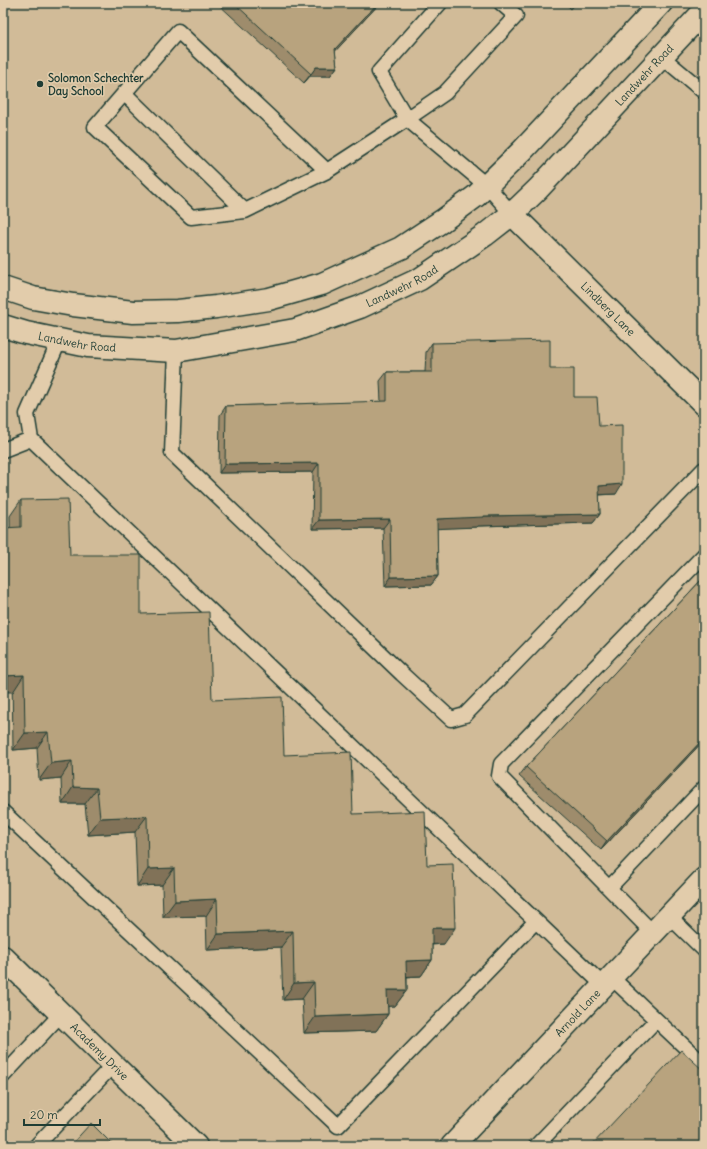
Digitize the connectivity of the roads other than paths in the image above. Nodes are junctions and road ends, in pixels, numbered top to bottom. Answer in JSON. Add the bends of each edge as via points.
{"nodes":[{"id":1,"x":440,"y":3,"type":"edge"},
{"id":2,"x":502,"y":3,"type":"edge"},
{"id":3,"x":661,"y":3,"type":"edge"},
{"id":4,"x":704,"y":11,"type":"edge"},
{"id":5,"x":661,"y":56,"type":"junction"},
{"id":6,"x":704,"y":92,"type":"edge"},
{"id":7,"x":124,"y":94,"type":"junction"},
{"id":8,"x":407,"y":119,"type":"junction"},
{"id":9,"x":327,"y":171,"type":"junction"},
{"id":10,"x":487,"y":186,"type":"junction"},
{"id":11,"x":245,"y":210,"type":"junction"},
{"id":12,"x":512,"y":214,"type":"junction"},
{"id":13,"x":3,"y":288,"type":"edge"},
{"id":14,"x":3,"y":326,"type":"edge"},
{"id":15,"x":60,"y":340,"type":"junction"},
{"id":16,"x":176,"y":350,"type":"junction"},
{"id":17,"x":704,"y":404,"type":"edge"},
{"id":18,"x":31,"y":439,"type":"junction"},
{"id":19,"x":3,"y":450,"type":"edge"},
{"id":20,"x":704,"y":469,"type":"edge"},
{"id":21,"x":704,"y":555,"type":"edge"},
{"id":22,"x":704,"y":788,"type":"edge"},
{"id":23,"x":3,"y":812,"type":"edge"},
{"id":24,"x":704,"y":880,"type":"edge"},
{"id":25,"x":609,"y":888,"type":"junction"},
{"id":26,"x":669,"y":916,"type":"junction"},
{"id":27,"x":536,"y":921,"type":"junction"},
{"id":28,"x":653,"y":933,"type":"junction"},
{"id":29,"x":704,"y":950,"type":"edge"},
{"id":30,"x":3,"y":957,"type":"edge"},
{"id":31,"x":607,"y":981,"type":"junction"},
{"id":32,"x":61,"y":1014,"type":"junction"},
{"id":33,"x":656,"y":1020,"type":"junction"},
{"id":34,"x":704,"y":1065,"type":"edge"},
{"id":35,"x":114,"y":1066,"type":"junction"},
{"id":36,"x":3,"y":1076,"type":"edge"},
{"id":37,"x":36,"y":1146,"type":"edge"},
{"id":38,"x":196,"y":1146,"type":"edge"},
{"id":39,"x":452,"y":1146,"type":"edge"},
{"id":40,"x":536,"y":1146,"type":"edge"}],
"edges":[{"from":1,"to":8,"type":"lane","via":[[379,72]]},
{"from":2,"to":8,"type":"lane","via":[[516,16],[445,93]]},
{"from":3,"to":10,"type":"street"},
{"from":4,"to":5,"type":"street","name":"Landwehr Road"},
{"from":5,"to":6,"type":"lane"},
{"from":5,"to":12,"type":"street","name":"Landwehr Road"},
{"from":7,"to":9,"type":"lane","via":[[178,31]]},
{"from":7,"to":11,"type":"lane"},
{"from":7,"to":11,"type":"lane","via":[[95,127],[191,217]]},
{"from":8,"to":9,"type":"lane"},
{"from":8,"to":10,"type":"lane"},
{"from":9,"to":11,"type":"lane"},
{"from":10,"to":12,"type":"lane"},
{"from":10,"to":13,"type":"street","via":[[442,221],[401,248],[322,284],[269,299],[178,311],[133,312],[33,298]]},
{"from":12,"to":16,"type":"street","name":"Landwehr Road","via":[[420,279],[360,307],[295,330]]},
{"from":12,"to":17,"type":"street","name":"Lindberg Lane"},
{"from":14,"to":15,"type":"street","name":"Landwehr Road"},
{"from":15,"to":16,"type":"street","name":"Landwehr Road","via":[[88,346]]},
{"from":15,"to":18,"type":"lane","via":[[27,414]]},
{"from":16,"to":20,"type":"lane","via":[[172,453],[450,719],[465,715]]},
{"from":18,"to":19,"type":"lane"},
{"from":18,"to":27,"type":"lane"},
{"from":21,"to":25,"type":"lane","via":[[501,764],[499,776]]},
{"from":22,"to":25,"type":"lane"},
{"from":23,"to":27,"type":"lane","via":[[338,1126]]},
{"from":24,"to":26,"type":"street","name":"Arnold Lane"},
{"from":25,"to":28,"type":"lane"},
{"from":26,"to":28,"type":"street","name":"Arnold Lane"},
{"from":26,"to":29,"type":"lane"},
{"from":27,"to":31,"type":"lane"},
{"from":28,"to":31,"type":"street","name":"Arnold Lane"},
{"from":30,"to":32,"type":"street","name":"Academy Drive"},
{"from":31,"to":33,"type":"lane"},
{"from":31,"to":39,"type":"street","name":"Arnold Lane"},
{"from":32,"to":35,"type":"street","name":"Academy Drive"},
{"from":32,"to":36,"type":"lane"},
{"from":33,"to":34,"type":"lane"},
{"from":33,"to":40,"type":"lane"},
{"from":35,"to":37,"type":"lane"},
{"from":35,"to":38,"type":"street","name":"Academy Drive"}]}
